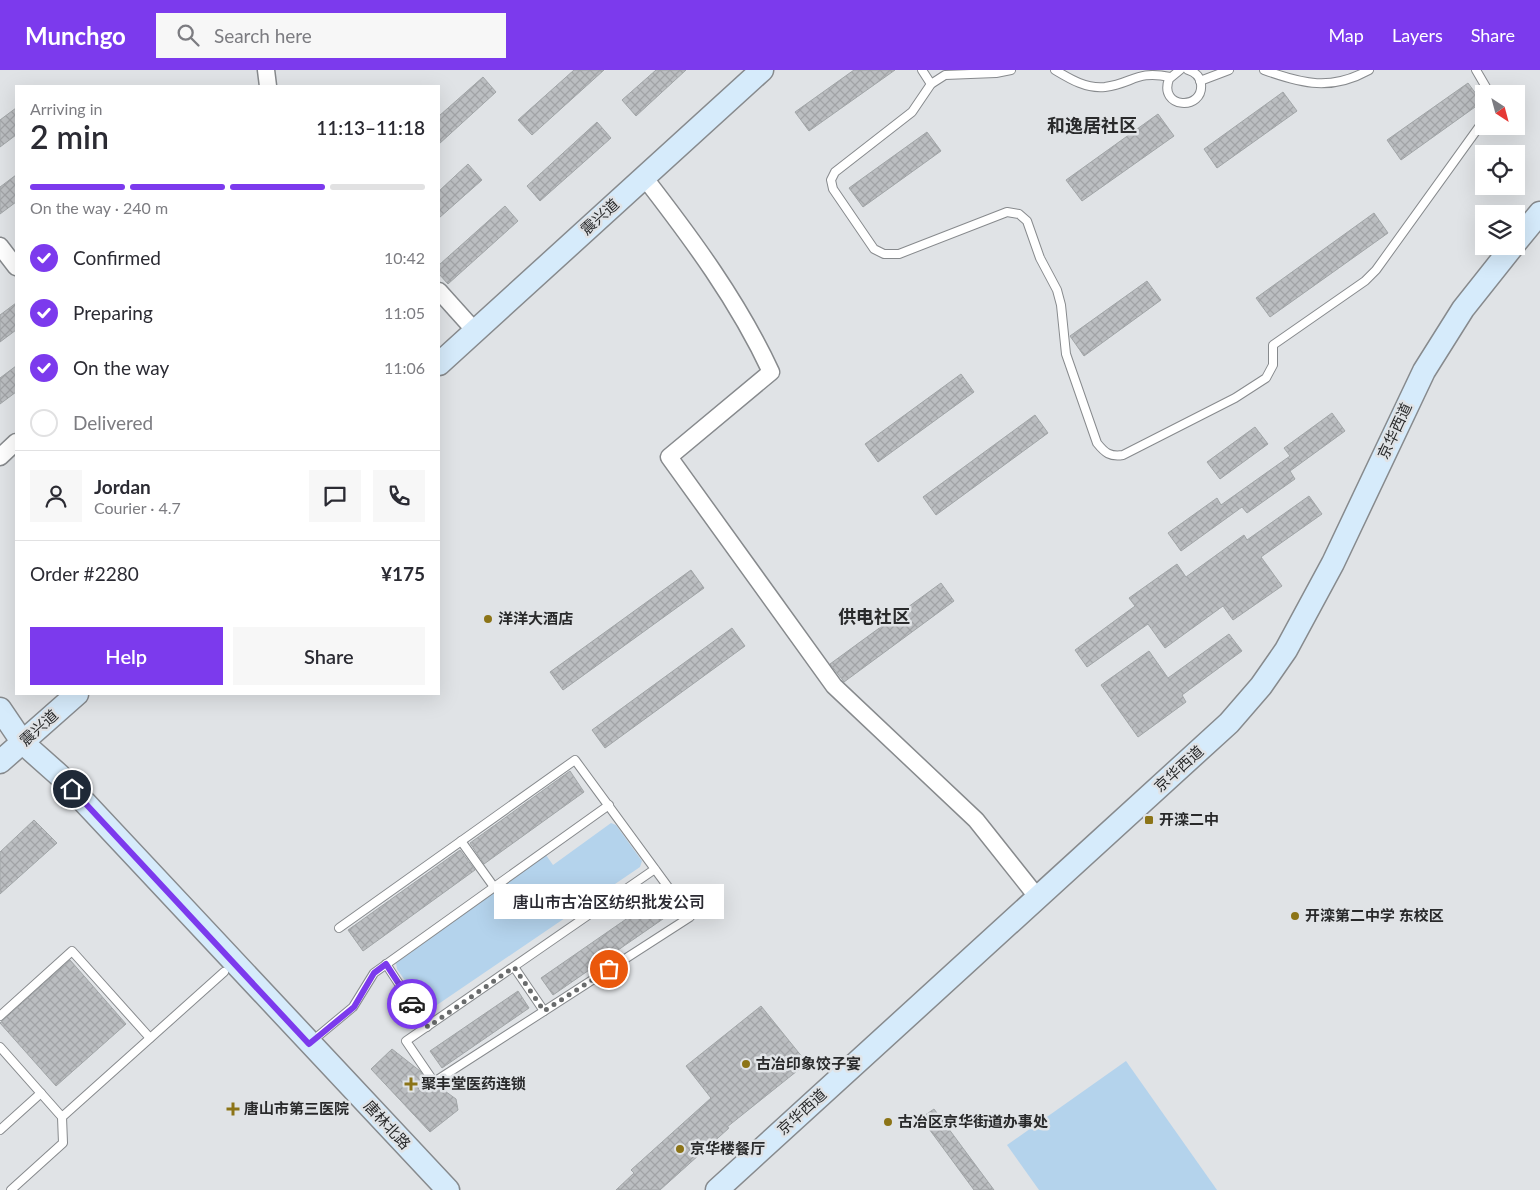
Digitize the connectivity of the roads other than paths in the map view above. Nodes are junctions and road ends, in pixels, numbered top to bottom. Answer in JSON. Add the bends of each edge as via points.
{"nodes":[{"id":1,"x":266,"y":70,"type":"edge"},
{"id":2,"x":762,"y":70,"type":"edge"},
{"id":3,"x":922,"y":70,"type":"edge"},
{"id":4,"x":1011,"y":70,"type":"edge"},
{"id":5,"x":1055,"y":70,"type":"edge"},
{"id":6,"x":1180,"y":70,"type":"edge"},
{"id":7,"x":1188,"y":70,"type":"edge"},
{"id":8,"x":1229,"y":70,"type":"edge"},
{"id":9,"x":1264,"y":70,"type":"edge"},
{"id":10,"x":1369,"y":70,"type":"edge"},
{"id":11,"x":1476,"y":70,"type":"edge"},
{"id":12,"x":943,"y":72,"type":"edge"},
{"id":13,"x":1170,"y":77,"type":"junction"},
{"id":14,"x":1200,"y":81,"type":"junction"},
{"id":15,"x":931,"y":84,"type":"junction"},
{"id":16,"x":268,"y":85,"type":"edge"},
{"id":17,"x":1485,"y":85,"type":"edge"},
{"id":18,"x":1475,"y":132,"type":"edge"},
{"id":19,"x":644,"y":177,"type":"junction"},
{"id":20,"x":1540,"y":213,"type":"edge"},
{"id":21,"x":1525,"y":231,"type":"edge"},
{"id":22,"x":0,"y":246,"type":"edge"},
{"id":23,"x":1506,"y":255,"type":"edge"},
{"id":24,"x":15,"y":266,"type":"edge"},
{"id":25,"x":440,"y":292,"type":"edge"},
{"id":26,"x":475,"y":331,"type":"junction"},
{"id":27,"x":440,"y":363,"type":"edge"},
{"id":28,"x":15,"y":443,"type":"edge"},
{"id":29,"x":0,"y":457,"type":"edge"},
{"id":30,"x":76,"y":695,"type":"edge"},
{"id":31,"x":0,"y":709,"type":"edge"},
{"id":32,"x":0,"y":732,"type":"edge"},
{"id":33,"x":12,"y":752,"type":"edge"},
{"id":34,"x":609,"y":805,"type":"junction"},
{"id":35,"x":461,"y":841,"type":"junction"},
{"id":36,"x":655,"y":869,"type":"junction"},
{"id":37,"x":494,"y":887,"type":"junction"},
{"id":38,"x":1038,"y":898,"type":"junction"},
{"id":39,"x":339,"y":928,"type":"dead end"},
{"id":40,"x":386,"y":964,"type":"junction"},
{"id":41,"x":514,"y":967,"type":"junction"},
{"id":42,"x":224,"y":972,"type":"junction"},
{"id":43,"x":544,"y":1011,"type":"junction"},
{"id":44,"x":0,"y":1016,"type":"edge"},
{"id":45,"x":428,"y":1027,"type":"junction"},
{"id":46,"x":150,"y":1038,"type":"junction"},
{"id":47,"x":0,"y":1047,"type":"edge"},
{"id":48,"x":306,"y":1047,"type":"junction"},
{"id":49,"x":41,"y":1093,"type":"junction"},
{"id":50,"x":62,"y":1116,"type":"junction"},
{"id":51,"x":0,"y":1130,"type":"edge"},
{"id":52,"x":11,"y":1190,"type":"edge"},
{"id":53,"x":433,"y":1190,"type":"edge"},
{"id":54,"x":448,"y":1190,"type":"edge"},
{"id":55,"x":717,"y":1190,"type":"edge"}],
"edges":[{"from":1,"to":16,"type":"street"},
{"from":2,"to":19,"type":"main road","name":"震兴道"},
{"from":3,"to":15,"type":"lane"},
{"from":4,"to":12,"type":"lane","via":[[996,73]]},
{"from":5,"to":13,"type":"lane","via":[[1074,82],[1096,86],[1115,84],[1144,70],[1157,70]]},
{"from":6,"to":13,"type":"lane"},
{"from":7,"to":14,"type":"lane"},
{"from":8,"to":14,"type":"lane"},
{"from":9,"to":10,"type":"lane","via":[[1298,82],[1330,84],[1353,79]]},
{"from":11,"to":17,"type":"lane"},
{"from":12,"to":15,"type":"lane"},
{"from":13,"to":14,"type":"lane","via":[[1168,94],[1181,103],[1197,97]]},
{"from":15,"to":18,"type":"lane","via":[[912,112],[835,172],[831,180],[833,188],[874,249],[884,254],[899,254],[1007,212],[1019,214],[1027,221],[1040,258],[1057,290],[1066,354],[1097,443],[1114,457],[1123,456],[1235,398],[1266,378],[1273,365],[1273,345],[1365,282]]},
{"from":19,"to":26,"type":"main road","name":"震兴道"},
{"from":19,"to":38,"type":"street","via":[[692,239],[745,320],[771,372],[669,458],[834,686],[976,820]]},
{"from":20,"to":21,"type":"main road"},
{"from":22,"to":24,"type":"street"},
{"from":23,"to":38,"type":"main road","name":"京华西道","via":[[1463,309],[1424,371],[1333,563],[1286,650],[1261,686],[1229,723]]},
{"from":25,"to":26,"type":"street"},
{"from":26,"to":27,"type":"main road","name":"震兴道"},
{"from":28,"to":29,"type":"street"},
{"from":30,"to":33,"type":"main road","name":"震兴道"},
{"from":31,"to":33,"type":"main road","name":"唐林北路"},
{"from":32,"to":33,"type":"main road","name":"唐林北路"},
{"from":33,"to":42,"type":"main road","name":"唐林北路","via":[[45,780]]},
{"from":33,"to":48,"type":"main road","name":"唐林北路","via":[[59,775]]},
{"from":34,"to":35,"type":"lane","via":[[575,760]]},
{"from":34,"to":36,"type":"lane"},
{"from":34,"to":37,"type":"lane"},
{"from":35,"to":37,"type":"lane"},
{"from":35,"to":39,"type":"lane"},
{"from":36,"to":41,"type":"lane"},
{"from":36,"to":43,"type":"lane","via":[[690,917]]},
{"from":37,"to":40,"type":"lane"},
{"from":38,"to":55,"type":"main road","name":"京华西道"},
{"from":40,"to":45,"type":"lane"},
{"from":40,"to":48,"type":"lane","via":[[374,973],[354,1007]]},
{"from":41,"to":43,"type":"lane"},
{"from":41,"to":45,"type":"lane"},
{"from":42,"to":46,"type":"lane"},
{"from":42,"to":48,"type":"main road","name":"唐林北路"},
{"from":43,"to":45,"type":"lane","via":[[434,1082],[406,1041]]},
{"from":44,"to":46,"type":"lane","via":[[72,951]]},
{"from":46,"to":50,"type":"lane"},
{"from":47,"to":49,"type":"lane"},
{"from":48,"to":53,"type":"main road","name":"唐林北路"},
{"from":48,"to":54,"type":"main road","name":"唐林北路"},
{"from":49,"to":50,"type":"lane"},
{"from":49,"to":51,"type":"lane"},
{"from":50,"to":52,"type":"lane","via":[[63,1143]]}]}
